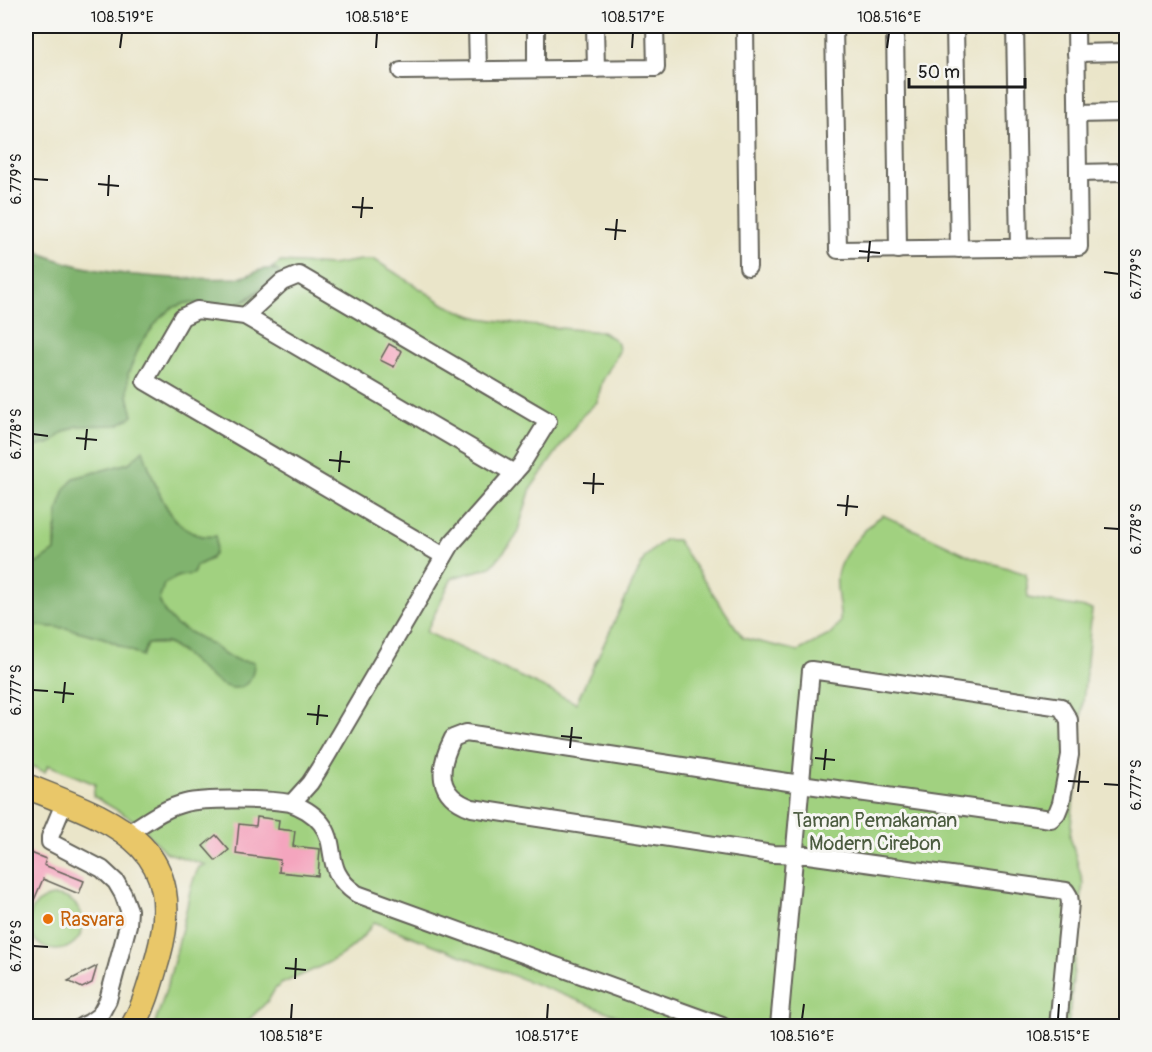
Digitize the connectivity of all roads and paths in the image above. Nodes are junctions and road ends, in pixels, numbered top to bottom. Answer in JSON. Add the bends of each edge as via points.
{"nodes":[{"id":1,"x":477,"y":26,"type":"edge"},
{"id":2,"x":536,"y":26,"type":"edge"},
{"id":3,"x":595,"y":26,"type":"edge"},
{"id":4,"x":656,"y":26,"type":"edge"},
{"id":5,"x":745,"y":26,"type":"edge"},
{"id":6,"x":834,"y":26,"type":"edge"},
{"id":7,"x":895,"y":26,"type":"edge"},
{"id":8,"x":955,"y":26,"type":"edge"},
{"id":9,"x":1015,"y":26,"type":"edge"},
{"id":10,"x":1076,"y":26,"type":"edge"},
{"id":11,"x":1126,"y":52,"type":"edge"},
{"id":12,"x":1076,"y":53,"type":"junction"},
{"id":13,"x":536,"y":69,"type":"junction"},
{"id":14,"x":596,"y":69,"type":"junction"},
{"id":15,"x":478,"y":70,"type":"junction"},
{"id":16,"x":401,"y":71,"type":"dead end"},
{"id":17,"x":1123,"y":113,"type":"dead end"},
{"id":18,"x":1077,"y":114,"type":"junction"},
{"id":19,"x":1122,"y":172,"type":"dead end"},
{"id":20,"x":1078,"y":173,"type":"junction"},
{"id":21,"x":1019,"y":248,"type":"junction"},
{"id":22,"x":959,"y":249,"type":"junction"},
{"id":23,"x":898,"y":250,"type":"junction"},
{"id":24,"x":748,"y":267,"type":"dead end"},
{"id":25,"x":245,"y":316,"type":"junction"},
{"id":26,"x":514,"y":473,"type":"junction"},
{"id":27,"x":444,"y":556,"type":"junction"},
{"id":28,"x":801,"y":784,"type":"junction"},
{"id":29,"x":26,"y":786,"type":"edge"},
{"id":30,"x":64,"y":801,"type":"junction"},
{"id":31,"x":292,"y":804,"type":"junction"},
{"id":32,"x":128,"y":833,"type":"junction"},
{"id":33,"x":794,"y":855,"type":"junction"},
{"id":34,"x":82,"y":1026,"type":"edge"},
{"id":35,"x":133,"y":1026,"type":"edge"},
{"id":36,"x":722,"y":1026,"type":"edge"},
{"id":37,"x":779,"y":1026,"type":"edge"},
{"id":38,"x":1058,"y":1026,"type":"edge"}],
"edges":[{"from":1,"to":15,"type":"street"},
{"from":2,"to":13,"type":"street"},
{"from":3,"to":14,"type":"street"},
{"from":4,"to":14,"type":"street","via":[[656,68]]},
{"from":5,"to":24,"type":"street"},
{"from":6,"to":23,"type":"street","via":[[838,250]]},
{"from":7,"to":23,"type":"street"},
{"from":8,"to":22,"type":"street"},
{"from":9,"to":21,"type":"street"},
{"from":10,"to":12,"type":"street"},
{"from":11,"to":12,"type":"street"},
{"from":12,"to":18,"type":"street"},
{"from":13,"to":14,"type":"street"},
{"from":13,"to":15,"type":"street"},
{"from":15,"to":16,"type":"street"},
{"from":17,"to":18,"type":"street"},
{"from":18,"to":20,"type":"street"},
{"from":19,"to":20,"type":"street"},
{"from":20,"to":21,"type":"street","via":[[1079,247]]},
{"from":21,"to":22,"type":"street"},
{"from":22,"to":23,"type":"street"},
{"from":25,"to":26,"type":"street"},
{"from":25,"to":26,"type":"street","via":[[282,282],[299,275],[536,413],[547,424]]},
{"from":25,"to":27,"type":"street","via":[[197,310],[182,317],[145,381]]},
{"from":26,"to":27,"type":"street"},
{"from":27,"to":31,"type":"street","via":[[319,769]]},
{"from":28,"to":28,"type":"street","via":[[811,670],[1049,704],[1061,707],[1069,720],[1070,755],[1061,803],[1051,819]]},
{"from":28,"to":33,"type":"street"},
{"from":28,"to":33,"type":"street","via":[[466,733],[453,738],[442,766],[450,796],[472,808]]},
{"from":29,"to":30,"type":"highway"},
{"from":30,"to":32,"type":"highway"},
{"from":30,"to":34,"type":"street","via":[[50,842],[102,869],[116,882],[129,910],[108,1000],[100,1015]]},
{"from":31,"to":32,"type":"street","via":[[186,803]]},
{"from":31,"to":36,"type":"street","via":[[311,813],[322,824],[338,876],[357,894]]},
{"from":32,"to":35,"type":"highway","via":[[151,858],[164,886],[166,906],[158,955]]},
{"from":33,"to":37,"type":"street"},
{"from":33,"to":38,"type":"street","via":[[1066,891],[1070,903]]}]}
